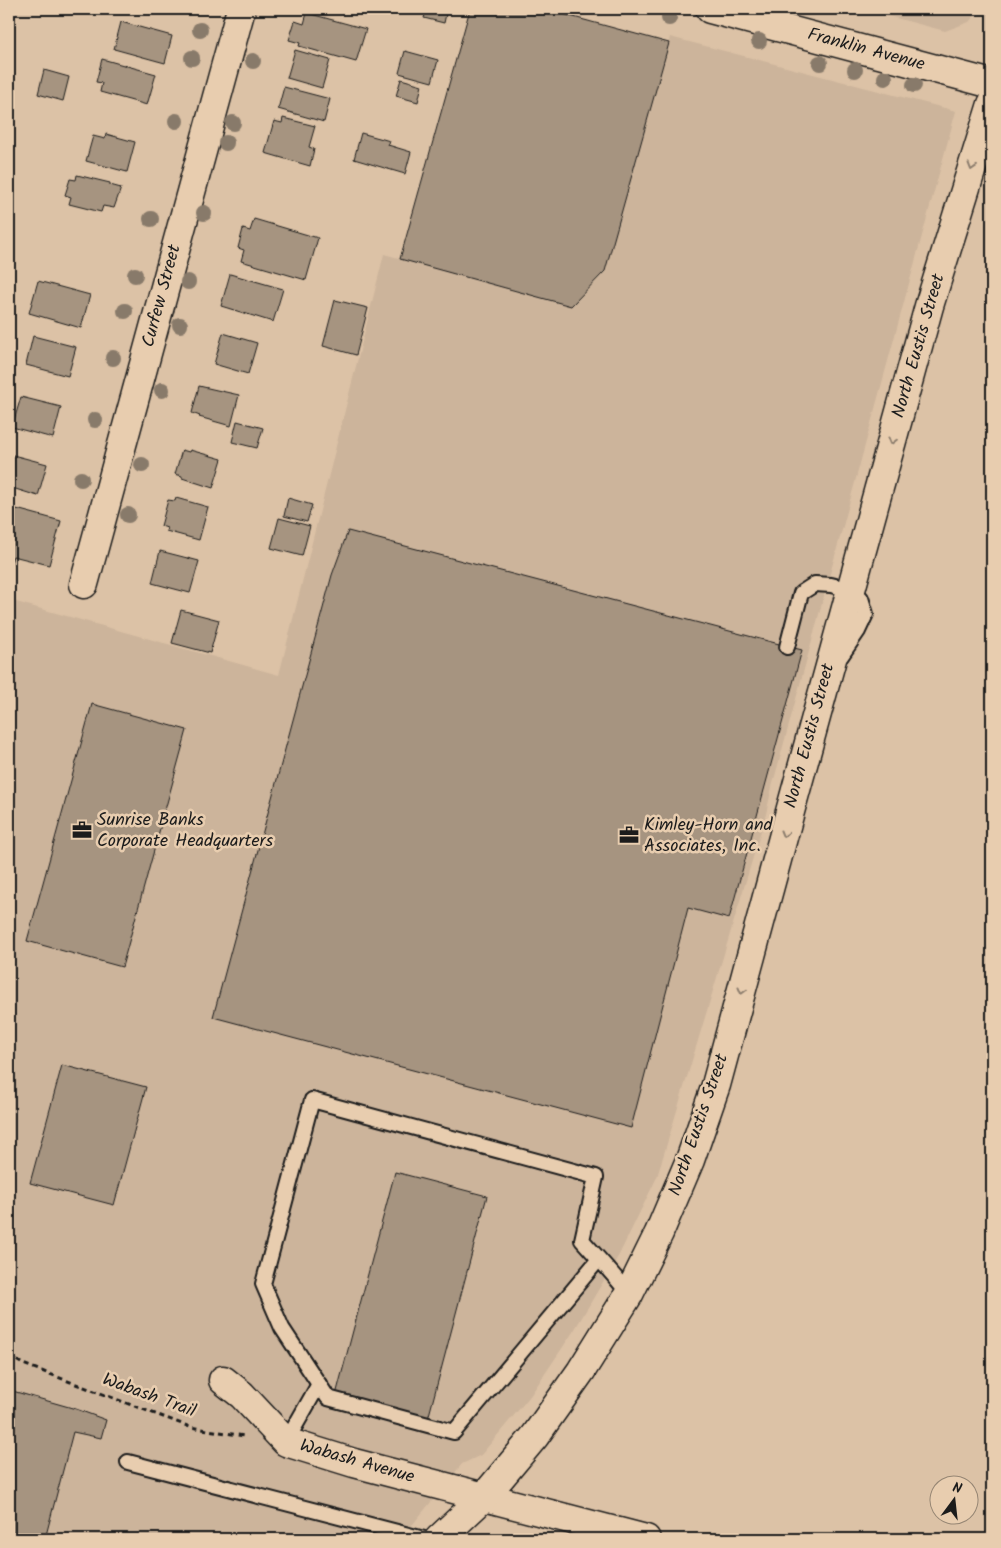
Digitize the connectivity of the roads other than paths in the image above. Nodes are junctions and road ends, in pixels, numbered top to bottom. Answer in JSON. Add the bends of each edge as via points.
{"nodes":[{"id":1,"x":241,"y":9,"type":"edge"},
{"id":2,"x":710,"y":9,"type":"edge"},
{"id":3,"x":992,"y":84,"type":"edge"},
{"id":4,"x":992,"y":104,"type":"edge"},
{"id":5,"x":84,"y":584,"type":"dead end"},
{"id":6,"x":851,"y":590,"type":"junction"},
{"id":7,"x":787,"y":647,"type":"dead end"},
{"id":8,"x":599,"y":1259,"type":"junction"},
{"id":9,"x":629,"y":1294,"type":"junction"},
{"id":10,"x":223,"y":1380,"type":"dead end"},
{"id":11,"x":319,"y":1384,"type":"junction"},
{"id":12,"x":286,"y":1442,"type":"junction"},
{"id":13,"x":128,"y":1462,"type":"dead end"},
{"id":14,"x":484,"y":1497,"type":"junction"},
{"id":15,"x":424,"y":1539,"type":"edge"},
{"id":16,"x":439,"y":1539,"type":"edge"},
{"id":17,"x":646,"y":1539,"type":"edge"}],
"edges":[{"from":1,"to":5,"type":"street","name":"Curfew Street"},
{"from":2,"to":3,"type":"street","name":"Franklin Avenue"},
{"from":4,"to":6,"type":"street","name":"North Eustis Street","one_way":true,"via":[[929,306]]},
{"from":6,"to":7,"type":"lane","via":[[815,584],[801,593]]},
{"from":6,"to":9,"type":"street","name":"North Eustis Street","one_way":true,"via":[[716,1085],[690,1160]]},
{"from":8,"to":9,"type":"lane"},
{"from":8,"to":11,"type":"lane","via":[[454,1432],[328,1398]]},
{"from":8,"to":11,"type":"lane","via":[[582,1240],[596,1177],[312,1100],[263,1284],[282,1328]]},
{"from":9,"to":14,"type":"street","name":"North Eustis Street","via":[[535,1436]]},
{"from":10,"to":12,"type":"street","name":"Wabash Avenue","via":[[242,1395]]},
{"from":11,"to":12,"type":"lane"},
{"from":12,"to":14,"type":"street","name":"Wabash Avenue"},
{"from":13,"to":15,"type":"lane"},
{"from":14,"to":16,"type":"street"},
{"from":14,"to":17,"type":"street","name":"Wabash Avenue"}]}
